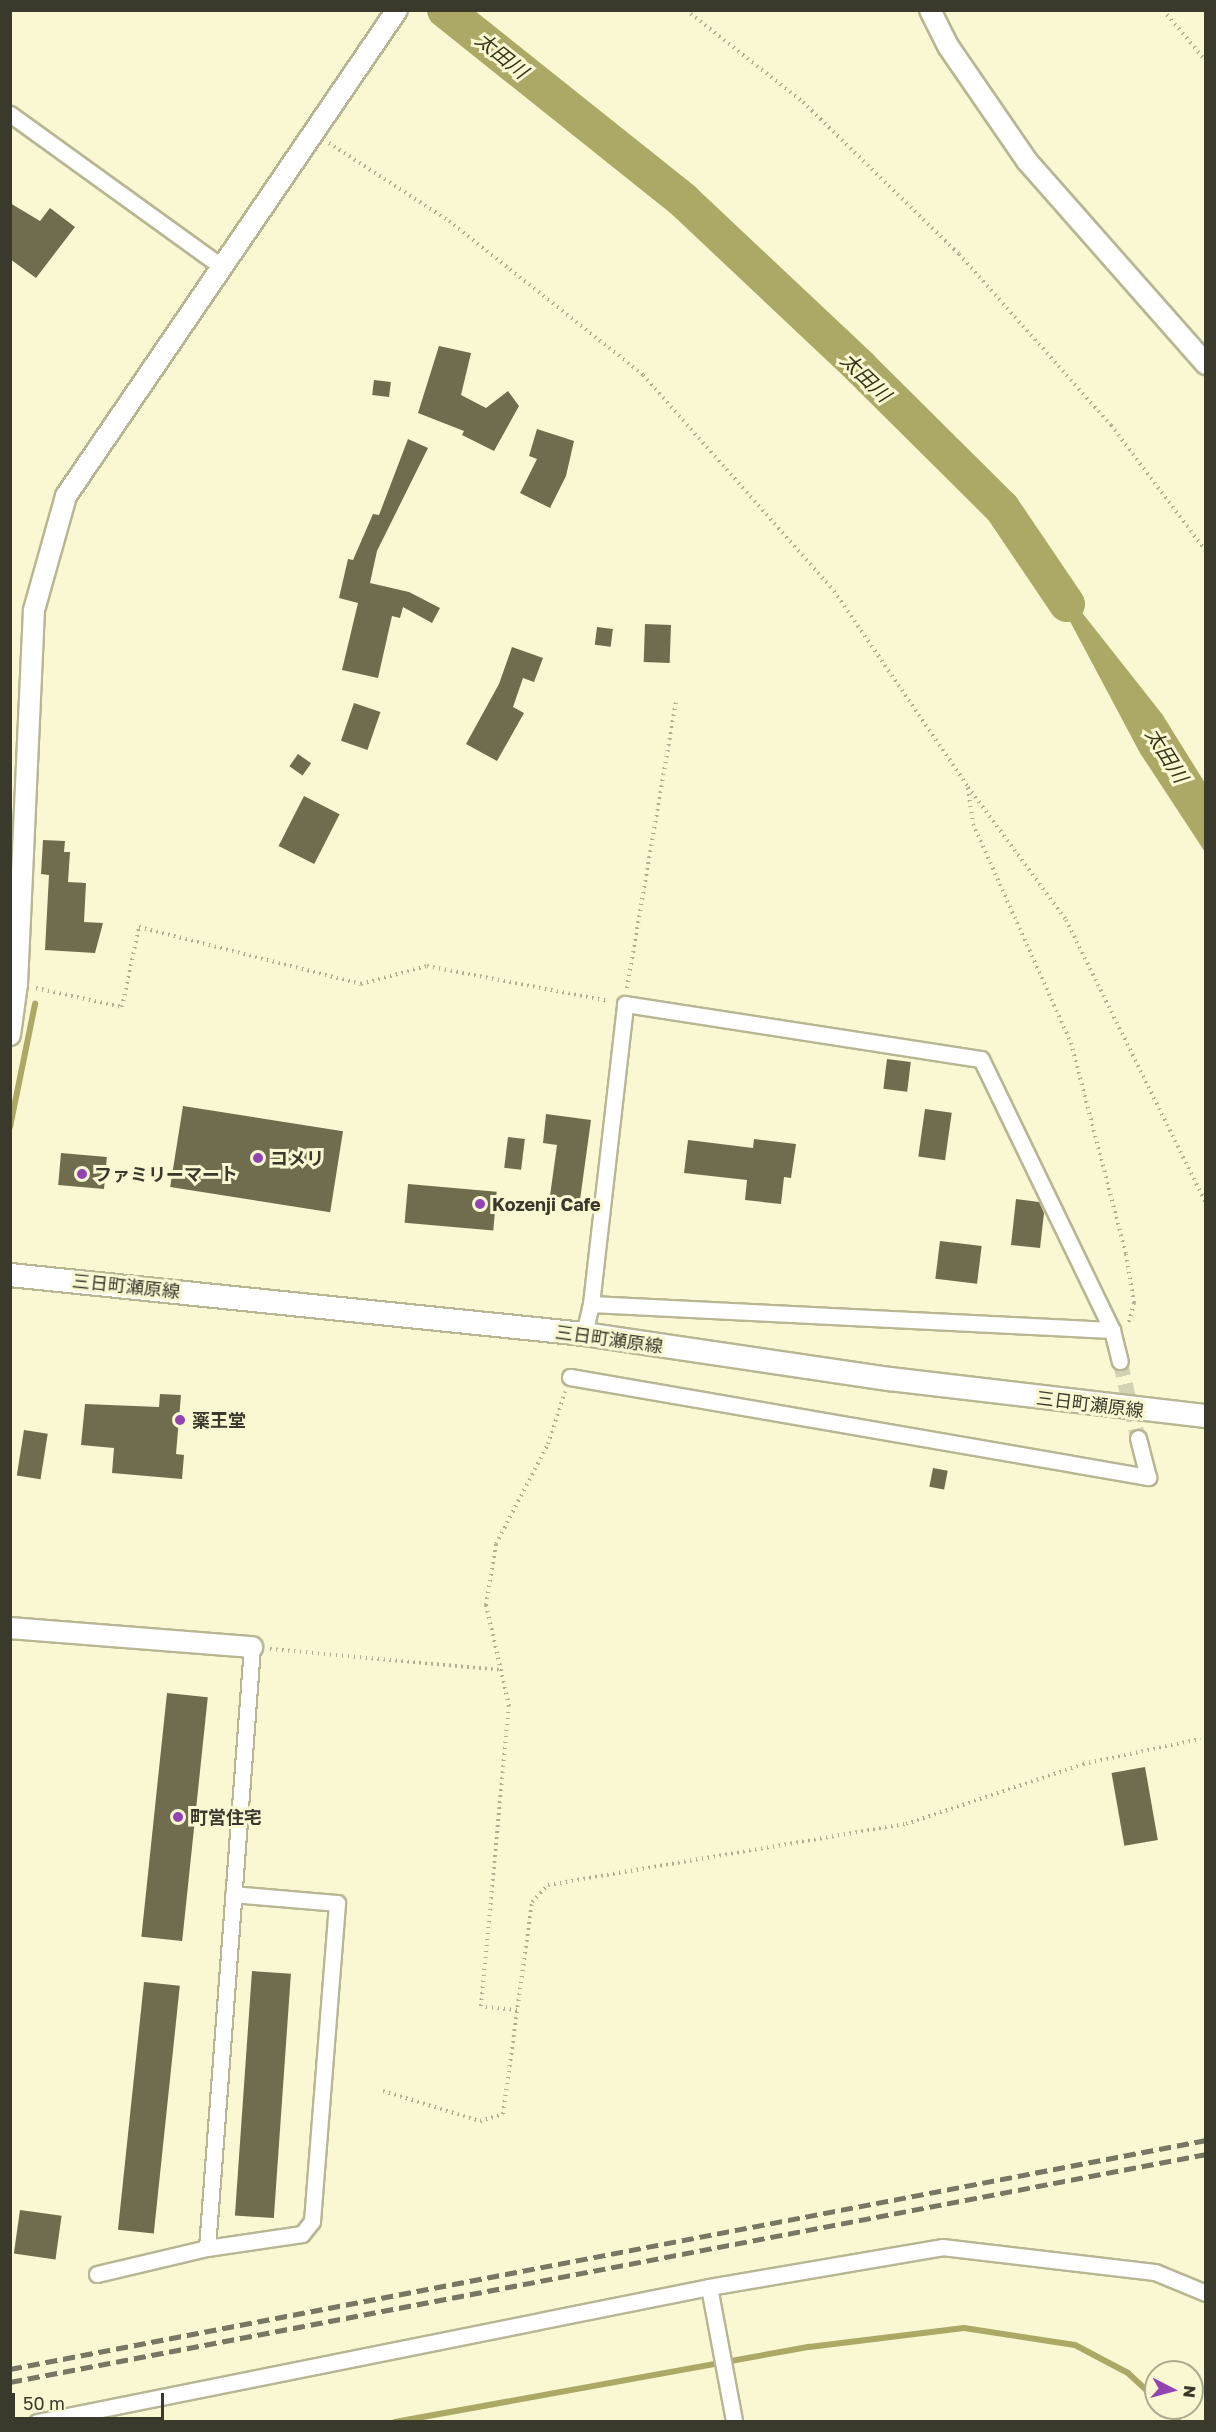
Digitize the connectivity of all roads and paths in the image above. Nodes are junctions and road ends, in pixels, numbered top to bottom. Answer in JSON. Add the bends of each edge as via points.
{"nodes":[{"id":1,"x":397,"y":10,"type":"edge"},
{"id":2,"x":686,"y":10,"type":"edge"},
{"id":3,"x":930,"y":10,"type":"edge"},
{"id":4,"x":1162,"y":10,"type":"edge"},
{"id":5,"x":1206,"y":61,"type":"edge"},
{"id":6,"x":10,"y":114,"type":"edge"},
{"id":7,"x":315,"y":129,"type":"junction"},
{"id":8,"x":222,"y":267,"type":"junction"},
{"id":9,"x":1206,"y":364,"type":"edge"},
{"id":10,"x":1206,"y":551,"type":"edge"},
{"id":11,"x":676,"y":700,"type":"dead end"},
{"id":12,"x":968,"y":787,"type":"junction"},
{"id":13,"x":17,"y":984,"type":"junction"},
{"id":14,"x":625,"y":1004,"type":"junction"},
{"id":15,"x":10,"y":1035,"type":"edge"},
{"id":16,"x":1206,"y":1203,"type":"edge"},
{"id":17,"x":10,"y":1275,"type":"edge"},
{"id":18,"x":591,"y":1304,"type":"junction"},
{"id":19,"x":1112,"y":1330,"type":"junction"},
{"id":20,"x":584,"y":1334,"type":"junction"},
{"id":21,"x":1120,"y":1361,"type":"tunnel mouth"},
{"id":22,"x":570,"y":1377,"type":"joint"},
{"id":23,"x":1206,"y":1416,"type":"edge"},
{"id":24,"x":1138,"y":1438,"type":"tunnel mouth"},
{"id":25,"x":10,"y":1628,"type":"edge"},
{"id":26,"x":252,"y":1647,"type":"junction"},
{"id":27,"x":502,"y":1670,"type":"junction"},
{"id":28,"x":1200,"y":1739,"type":"dead end"},
{"id":29,"x":233,"y":1894,"type":"junction"},
{"id":30,"x":517,"y":2010,"type":"junction"},
{"id":31,"x":383,"y":2091,"type":"dead end"},
{"id":32,"x":207,"y":2248,"type":"junction"},
{"id":33,"x":97,"y":2274,"type":"dead end"},
{"id":34,"x":1206,"y":2293,"type":"edge"},
{"id":35,"x":710,"y":2294,"type":"junction"},
{"id":36,"x":37,"y":2421,"type":"edge"},
{"id":37,"x":734,"y":2421,"type":"edge"}],
"edges":[{"from":1,"to":7,"type":"street"},
{"from":2,"to":10,"type":"path","via":[[803,102],[959,254],[1111,425]]},
{"from":3,"to":9,"type":"street","via":[[948,46],[1027,161]]},
{"from":4,"to":5,"type":"path"},
{"from":6,"to":8,"type":"street"},
{"from":7,"to":8,"type":"street"},
{"from":7,"to":12,"type":"path","via":[[449,221],[643,375],[834,591]]},
{"from":8,"to":13,"type":"street","via":[[66,496],[34,610]]},
{"from":11,"to":14,"type":"path"},
{"from":12,"to":16,"type":"path","via":[[1066,920]]},
{"from":12,"to":19,"type":"path","via":[[974,824],[1071,1043],[1134,1303],[1131,1323]]},
{"from":13,"to":14,"type":"path","via":[[122,1007],[139,927],[362,984],[427,966]]},
{"from":13,"to":15,"type":"street"},
{"from":14,"to":18,"type":"street"},
{"from":14,"to":19,"type":"street","via":[[981,1059]]},
{"from":17,"to":20,"type":"main road","name":"三日町瀬原線"},
{"from":18,"to":19,"type":"street"},
{"from":18,"to":20,"type":"street"},
{"from":19,"to":21,"type":"street"},
{"from":20,"to":23,"type":"main road","name":"三日町瀬原線","via":[[890,1379]]},
{"from":22,"to":24,"type":"street","via":[[1148,1477]]},
{"from":22,"to":27,"type":"path","via":[[548,1444],[496,1544],[486,1605]]},
{"from":25,"to":26,"type":"street"},
{"from":26,"to":27,"type":"path"},
{"from":26,"to":29,"type":"street"},
{"from":27,"to":30,"type":"path","via":[[509,1706],[481,2006]]},
{"from":28,"to":30,"type":"path","via":[[1083,1764],[906,1824],[548,1885],[532,1902]]},
{"from":29,"to":32,"type":"street"},
{"from":29,"to":32,"type":"street","via":[[337,1903],[312,2221],[303,2234]]},
{"from":30,"to":31,"type":"path","via":[[503,2114],[480,2121]]},
{"from":32,"to":33,"type":"street"},
{"from":34,"to":35,"type":"street","via":[[1155,2272],[942,2247]]},
{"from":35,"to":36,"type":"street"},
{"from":35,"to":37,"type":"street"}]}
